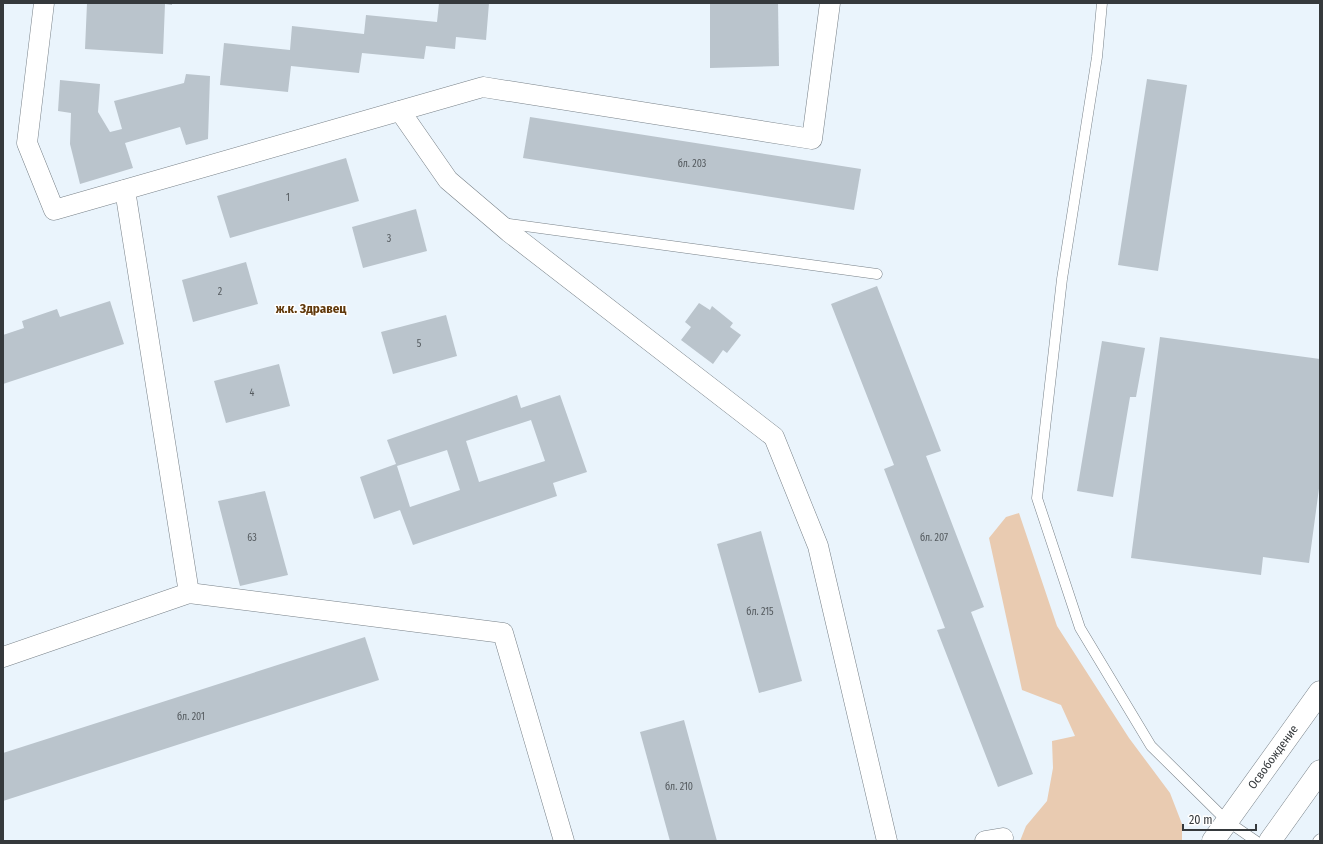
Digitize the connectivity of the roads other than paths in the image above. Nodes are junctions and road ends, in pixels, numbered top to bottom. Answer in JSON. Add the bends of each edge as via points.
{"nodes":[{"id":1,"x":44,"y":3,"type":"edge"},
{"id":2,"x":830,"y":3,"type":"edge"},
{"id":3,"x":1102,"y":3,"type":"edge"},
{"id":4,"x":400,"y":111,"type":"junction"},
{"id":5,"x":125,"y":190,"type":"junction"},
{"id":6,"x":496,"y":222,"type":"junction"},
{"id":7,"x":877,"y":274,"type":"dead end"},
{"id":8,"x":189,"y":593,"type":"junction"},
{"id":9,"x":3,"y":657,"type":"edge"},
{"id":10,"x":1320,"y":692,"type":"edge"},
{"id":11,"x":1320,"y":771,"type":"edge"},
{"id":12,"x":1227,"y":821,"type":"junction"},
{"id":13,"x":564,"y":841,"type":"edge"},
{"id":14,"x":887,"y":841,"type":"edge"},
{"id":15,"x":1213,"y":841,"type":"edge"},
{"id":16,"x":1256,"y":841,"type":"edge"},
{"id":17,"x":1270,"y":841,"type":"edge"}],
"edges":[{"from":1,"to":5,"type":"street","via":[[27,144],[54,210]]},
{"from":2,"to":4,"type":"street","via":[[812,139],[483,87]]},
{"from":3,"to":12,"type":"lane","via":[[1097,58],[1062,279],[1037,498],[1080,628],[1151,746]]},
{"from":4,"to":5,"type":"street"},
{"from":4,"to":6,"type":"street","via":[[448,180]]},
{"from":5,"to":8,"type":"street"},
{"from":6,"to":7,"type":"lane"},
{"from":6,"to":14,"type":"street","via":[[774,437],[818,546]]},
{"from":8,"to":9,"type":"street"},
{"from":8,"to":13,"type":"street","via":[[503,633]]},
{"from":10,"to":12,"type":"street","name":"Освобождение"},
{"from":11,"to":17,"type":"street"},
{"from":12,"to":15,"type":"street","name":"Освобождение"},
{"from":12,"to":16,"type":"lane"}]}
